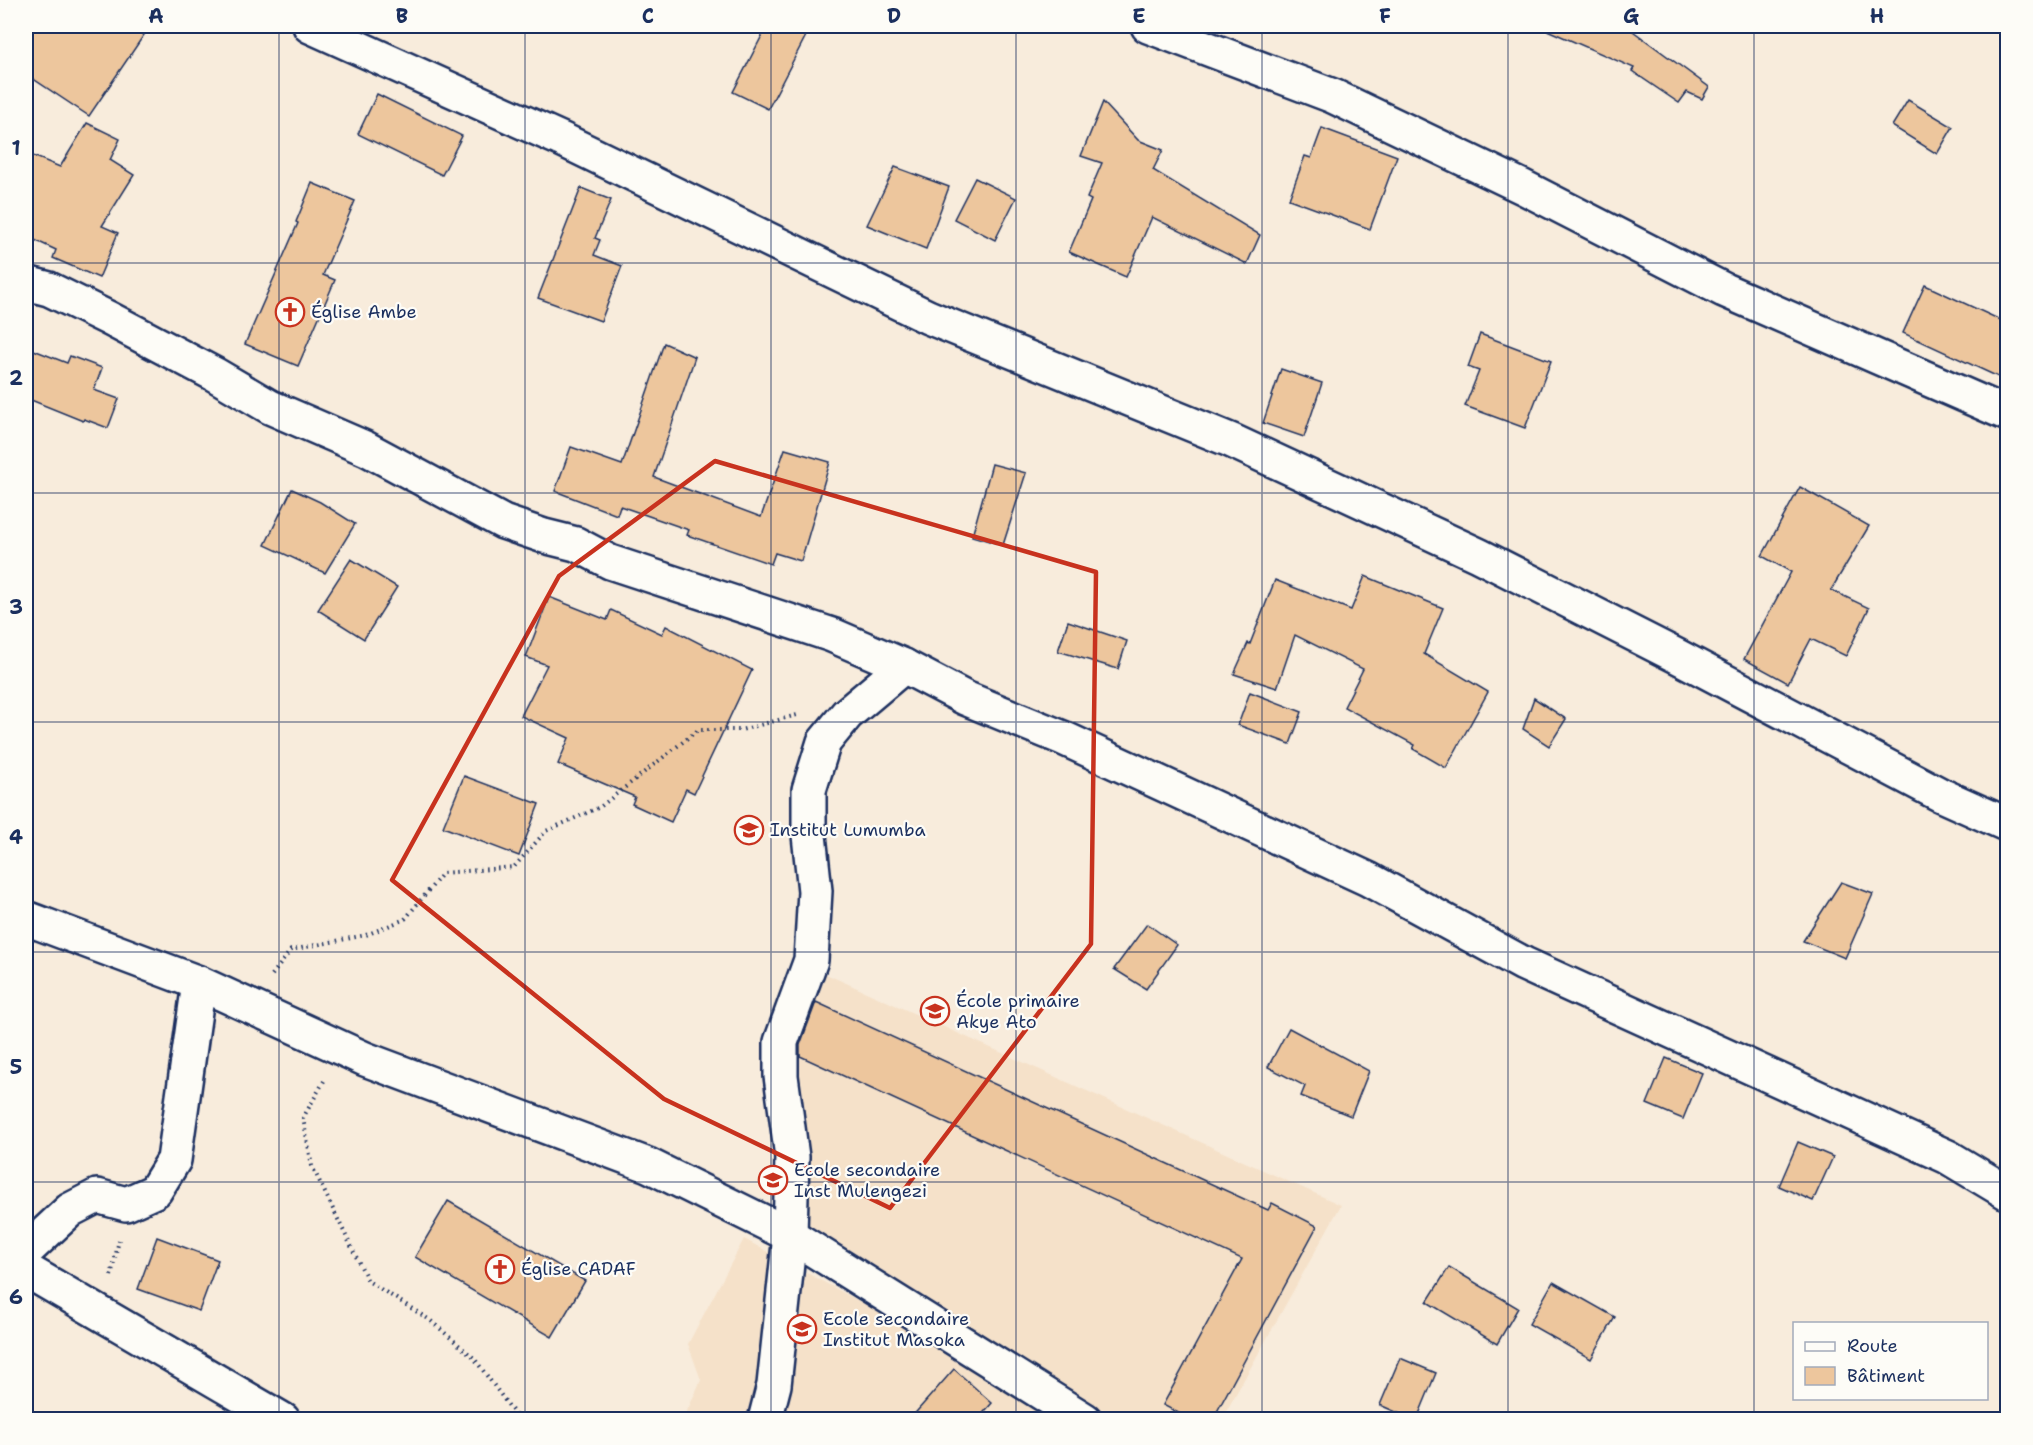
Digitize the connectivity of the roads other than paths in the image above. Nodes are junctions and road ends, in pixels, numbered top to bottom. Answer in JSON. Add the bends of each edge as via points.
{"nodes":[{"id":1,"x":310,"y":26,"type":"edge"},
{"id":2,"x":1148,"y":26,"type":"edge"},
{"id":3,"x":26,"y":283,"type":"edge"},
{"id":4,"x":2007,"y":414,"type":"edge"},
{"id":5,"x":904,"y":666,"type":"junction"},
{"id":6,"x":2007,"y":825,"type":"edge"},
{"id":7,"x":26,"y":918,"type":"edge"},
{"id":8,"x":199,"y":983,"type":"junction"},
{"id":9,"x":2007,"y":1192,"type":"edge"},
{"id":10,"x":790,"y":1235,"type":"junction"},
{"id":11,"x":26,"y":1251,"type":"edge"},
{"id":12,"x":26,"y":1270,"type":"edge"},
{"id":13,"x":283,"y":1419,"type":"edge"},
{"id":14,"x":765,"y":1419,"type":"edge"},
{"id":15,"x":1085,"y":1419,"type":"edge"}],
"edges":[{"from":1,"to":6,"type":"street","via":[[563,140],[928,317],[1230,440],[1468,550],[1941,795]]},
{"from":2,"to":4,"type":"street","via":[[1333,96],[1724,290]]},
{"from":3,"to":5,"type":"street","via":[[49,289],[137,333],[270,407],[367,449],[503,522],[576,544],[610,562],[832,635]]},
{"from":5,"to":9,"type":"street","via":[[965,698],[1063,738],[1368,879],[1524,964],[1885,1127],[1948,1157]]},
{"from":5,"to":10,"type":"street","via":[[847,714],[824,742],[809,790],[815,891],[811,960],[781,1042],[781,1076],[792,1156]]},
{"from":7,"to":8,"type":"street"},
{"from":8,"to":10,"type":"street","via":[[365,1059],[648,1166]]},
{"from":8,"to":11,"type":"street","via":[[174,1160],[155,1191],[126,1204],[97,1196],[70,1210]]},
{"from":10,"to":14,"type":"street","via":[[774,1385]]},
{"from":10,"to":15,"type":"street"},
{"from":12,"to":13,"type":"street"}]}
